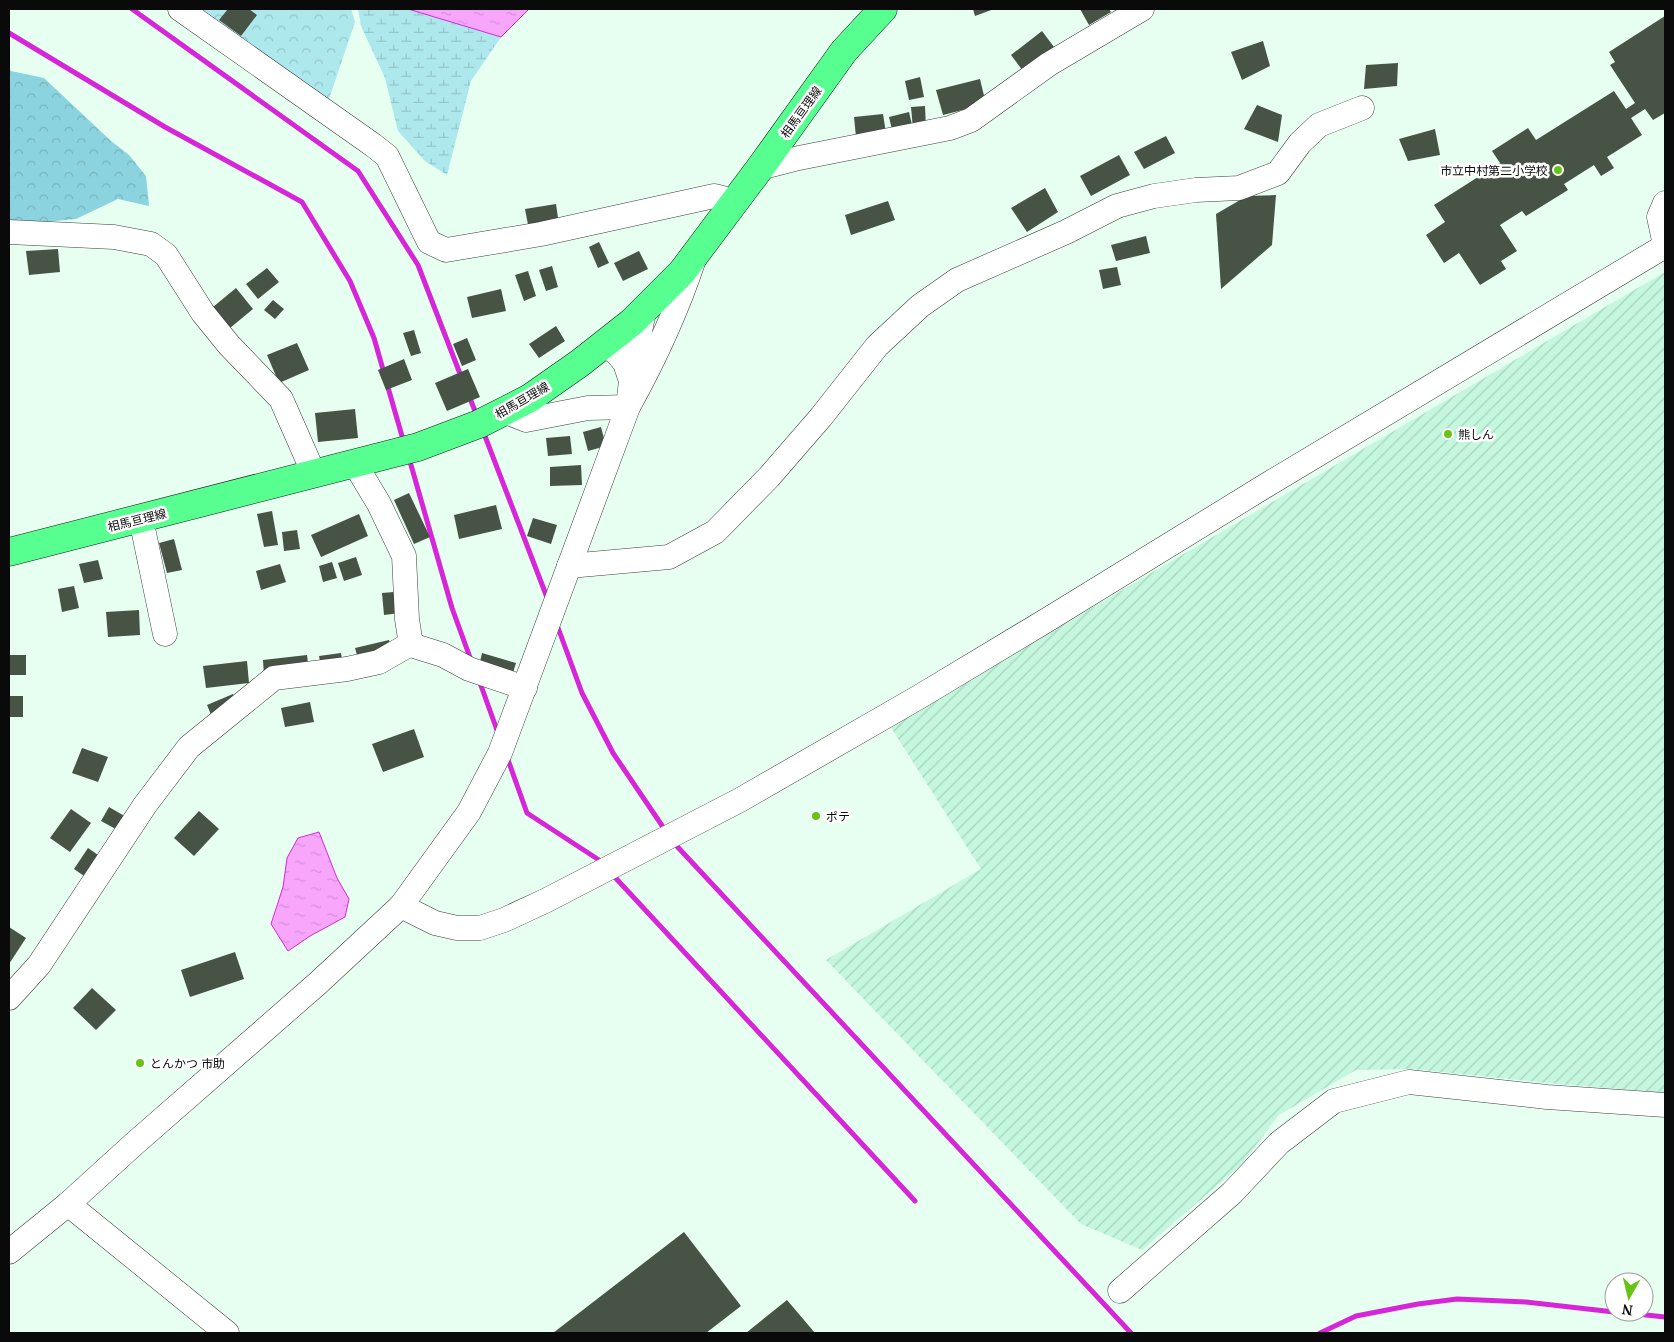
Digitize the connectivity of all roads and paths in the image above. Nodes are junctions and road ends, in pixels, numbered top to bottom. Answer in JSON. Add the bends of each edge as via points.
{"nodes":[{"id":1,"x":180,"y":9,"type":"edge"},
{"id":2,"x":883,"y":9,"type":"edge"},
{"id":3,"x":1142,"y":9,"type":"edge"},
{"id":4,"x":1362,"y":108,"type":"dead end"},
{"id":5,"x":760,"y":168,"type":"junction"},
{"id":6,"x":734,"y":202,"type":"junction"},
{"id":7,"x":1665,"y":203,"type":"edge"},
{"id":8,"x":9,"y":232,"type":"edge"},
{"id":9,"x":1665,"y":245,"type":"edge"},
{"id":10,"x":696,"y":253,"type":"junction"},
{"id":11,"x":644,"y":310,"type":"junction"},
{"id":12,"x":602,"y":346,"type":"junction"},
{"id":13,"x":631,"y":381,"type":"junction"},
{"id":14,"x":628,"y":407,"type":"junction"},
{"id":15,"x":504,"y":411,"type":"junction"},
{"id":16,"x":355,"y":464,"type":"junction"},
{"id":17,"x":314,"y":474,"type":"junction"},
{"id":18,"x":141,"y":518,"type":"junction"},
{"id":19,"x":9,"y":552,"type":"edge"},
{"id":20,"x":570,"y":566,"type":"junction"},
{"id":21,"x":165,"y":634,"type":"dead end"},
{"id":22,"x":412,"y":645,"type":"junction"},
{"id":23,"x":525,"y":688,"type":"junction"},
{"id":24,"x":401,"y":906,"type":"junction"},
{"id":25,"x":9,"y":998,"type":"edge"},
{"id":26,"x":1665,"y":1106,"type":"edge"},
{"id":27,"x":68,"y":1204,"type":"junction"},
{"id":28,"x":9,"y":1252,"type":"edge"},
{"id":29,"x":1120,"y":1291,"type":"dead end"},
{"id":30,"x":227,"y":1333,"type":"edge"}],
"edges":[{"from":1,"to":6,"type":"street","via":[[387,156],[429,242],[446,250],[541,234],[714,196]]},
{"from":2,"to":5,"type":"main road","name":"相馬亘理線","via":[[844,51]]},
{"from":3,"to":5,"type":"street","via":[[1049,64],[971,120],[950,128]]},
{"from":4,"to":20,"type":"street","via":[[1319,125],[1300,143],[1278,173],[1239,188],[1154,196],[1117,206],[957,280],[920,306],[877,346],[769,478],[715,532],[669,557]]},
{"from":5,"to":6,"type":"main road","name":"相馬亘理線"},
{"from":6,"to":10,"type":"main road","name":"相馬亘理線"},
{"from":7,"to":9,"type":"street","via":[[1659,217]]},
{"from":8,"to":17,"type":"street","via":[[114,238],[151,244],[166,255],[203,313],[281,399]]},
{"from":9,"to":24,"type":"street","via":[[919,697],[740,800],[545,901],[480,928],[457,928],[435,923]]},
{"from":10,"to":11,"type":"main road","name":"相馬亘理線"},
{"from":10,"to":14,"type":"street","via":[[683,292]]},
{"from":11,"to":12,"type":"main road","name":"相馬亘理線"},
{"from":11,"to":13,"type":"street"},
{"from":12,"to":13,"type":"street","via":[[615,351]]},
{"from":12,"to":15,"type":"main road","name":"相馬亘理線","via":[[530,398]]},
{"from":13,"to":14,"type":"street"},
{"from":14,"to":15,"type":"street","via":[[588,408],[526,420]]},
{"from":14,"to":20,"type":"street"},
{"from":15,"to":16,"type":"main road","name":"相馬亘理線","via":[[418,448]]},
{"from":16,"to":17,"type":"main road","name":"相馬亘理線"},
{"from":16,"to":22,"type":"street","via":[[380,504],[404,556],[407,619]]},
{"from":17,"to":18,"type":"main road","name":"相馬亘理線"},
{"from":18,"to":19,"type":"main road","name":"相馬亘理線"},
{"from":18,"to":21,"type":"street"},
{"from":20,"to":23,"type":"street"},
{"from":22,"to":23,"type":"street"},
{"from":22,"to":25,"type":"street","via":[[379,662],[274,678],[189,747],[144,805],[39,965]]},
{"from":23,"to":24,"type":"street","via":[[500,752],[469,812]]},
{"from":24,"to":27,"type":"street"},
{"from":26,"to":29,"type":"street","via":[[1409,1082],[1334,1100],[1279,1143],[1232,1193]]},
{"from":27,"to":28,"type":"street"},
{"from":27,"to":30,"type":"street"}]}
